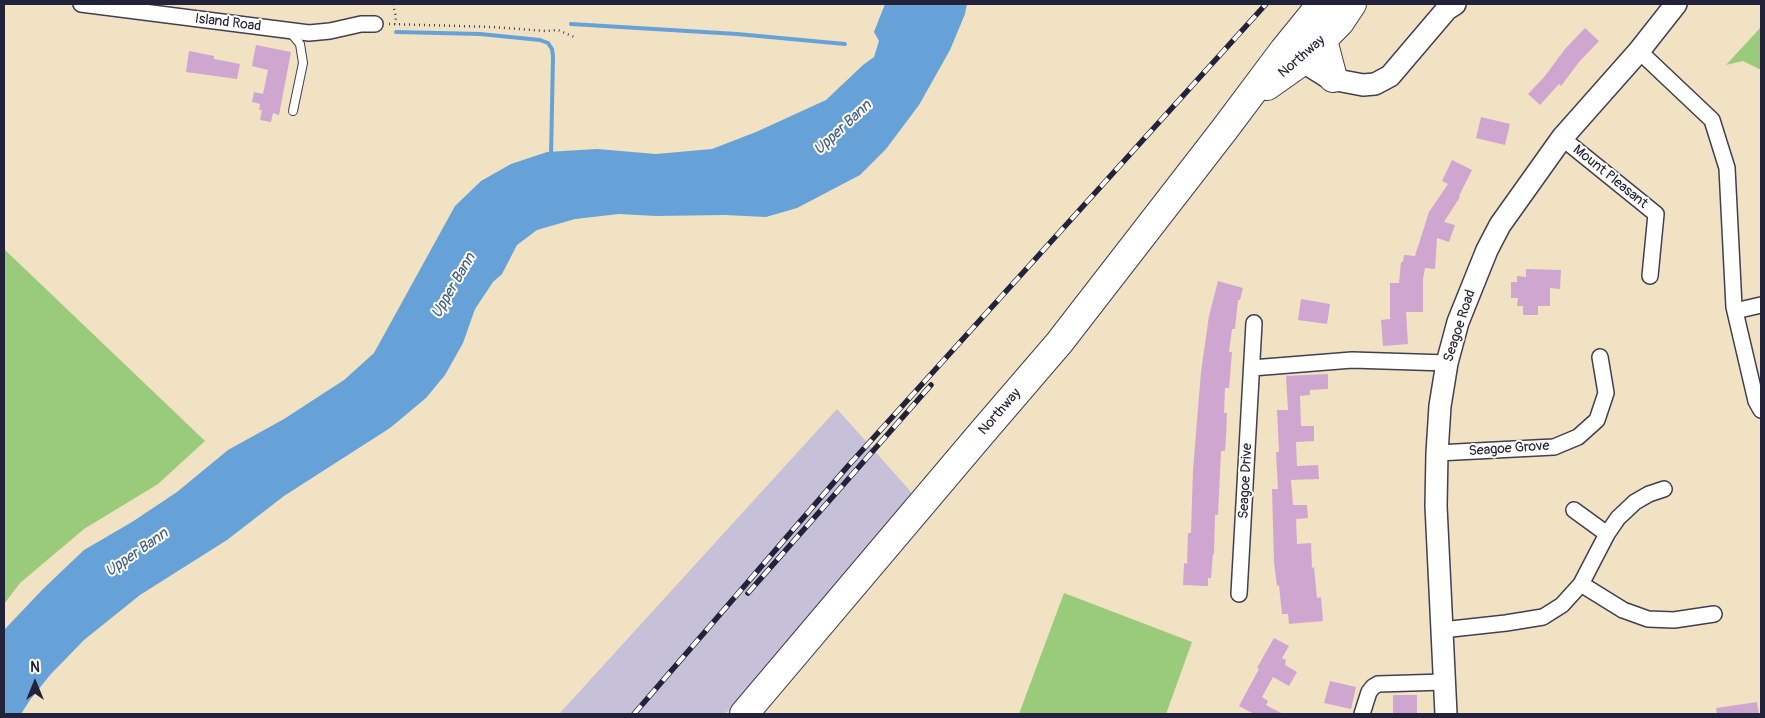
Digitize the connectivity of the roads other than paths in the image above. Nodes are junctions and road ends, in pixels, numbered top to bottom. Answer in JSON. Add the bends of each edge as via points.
{"nodes":[{"id":1,"x":80,"y":4,"type":"edge"},
{"id":2,"x":1325,"y":4,"type":"edge"},
{"id":3,"x":1352,"y":4,"type":"edge"},
{"id":4,"x":1455,"y":4,"type":"edge"},
{"id":5,"x":1672,"y":7,"type":"edge"},
{"id":6,"x":374,"y":24,"type":"road end"},
{"id":7,"x":289,"y":30,"type":"junction"},
{"id":8,"x":1323,"y":40,"type":"junction"},
{"id":9,"x":1639,"y":51,"type":"junction"},
{"id":10,"x":1292,"y":55,"type":"junction"},
{"id":11,"x":1333,"y":78,"type":"junction"},
{"id":12,"x":293,"y":111,"type":"dead end"},
{"id":13,"x":1562,"y":138,"type":"junction"},
{"id":14,"x":1650,"y":276,"type":"dead end"},
{"id":15,"x":1761,"y":305,"type":"edge"},
{"id":16,"x":1735,"y":311,"type":"junction"},
{"id":17,"x":1254,"y":323,"type":"dead end"},
{"id":18,"x":1600,"y":357,"type":"dead end"},
{"id":19,"x":1447,"y":363,"type":"junction"},
{"id":20,"x":1252,"y":368,"type":"junction"},
{"id":21,"x":1761,"y":410,"type":"edge"},
{"id":22,"x":1437,"y":453,"type":"junction"},
{"id":23,"x":1664,"y":489,"type":"dead end"},
{"id":24,"x":1574,"y":510,"type":"dead end"},
{"id":25,"x":1607,"y":534,"type":"junction"},
{"id":26,"x":1581,"y":584,"type":"junction"},
{"id":27,"x":1240,"y":594,"type":"dead end"},
{"id":28,"x":1714,"y":614,"type":"dead end"},
{"id":29,"x":1442,"y":630,"type":"junction"},
{"id":30,"x":1444,"y":682,"type":"junction"},
{"id":31,"x":744,"y":714,"type":"edge"},
{"id":32,"x":1362,"y":714,"type":"edge"},
{"id":33,"x":1446,"y":714,"type":"edge"}],
"edges":[{"from":1,"to":7,"type":"street","name":"Island Road"},
{"from":2,"to":10,"type":"highway","name":"Northway","via":[[1314,13]]},
{"from":3,"to":8,"type":"highway","name":"Northway"},
{"from":4,"to":11,"type":"main road","via":[[1447,9],[1390,76],[1375,84],[1363,85]]},
{"from":5,"to":9,"type":"main road","name":"Seagoe Road"},
{"from":6,"to":7,"type":"street","name":"Island Road","via":[[330,31]]},
{"from":7,"to":12,"type":"lane","via":[[300,44],[303,63]]},
{"from":8,"to":10,"type":"highway","name":"Northway"},
{"from":8,"to":11,"type":"highway"},
{"from":9,"to":13,"type":"main road","name":"Seagoe Road"},
{"from":9,"to":16,"type":"street","via":[[1712,120],[1727,168]]},
{"from":10,"to":11,"type":"main road"},
{"from":10,"to":31,"type":"highway","name":"Northway","via":[[1251,93],[1059,343]]},
{"from":13,"to":14,"type":"street","name":"Mount Pleasant","via":[[1656,214]]},
{"from":13,"to":19,"type":"main road","name":"Seagoe Road","via":[[1500,225],[1487,250],[1458,322]]},
{"from":15,"to":16,"type":"street"},
{"from":16,"to":21,"type":"street","via":[[1756,401]]},
{"from":17,"to":20,"type":"street","name":"Seagoe Drive"},
{"from":18,"to":22,"type":"street","name":"Seagoe Grove","via":[[1606,393],[1597,420],[1578,437],[1554,447]]},
{"from":19,"to":20,"type":"street","via":[[1352,360]]},
{"from":19,"to":22,"type":"main road","name":"Seagoe Road"},
{"from":20,"to":27,"type":"street","name":"Seagoe Drive"},
{"from":22,"to":29,"type":"main road","name":"Seagoe Road"},
{"from":23,"to":25,"type":"street","via":[[1635,502]]},
{"from":24,"to":25,"type":"street"},
{"from":25,"to":26,"type":"street"},
{"from":26,"to":28,"type":"street","via":[[1622,610],[1648,619],[1674,620]]},
{"from":26,"to":29,"type":"street","via":[[1562,605],[1542,617]]},
{"from":29,"to":30,"type":"main road","name":"Seagoe Road"},
{"from":30,"to":32,"type":"street","via":[[1378,684],[1369,692]]},
{"from":30,"to":33,"type":"main road","name":"Seagoe Road"}]}
